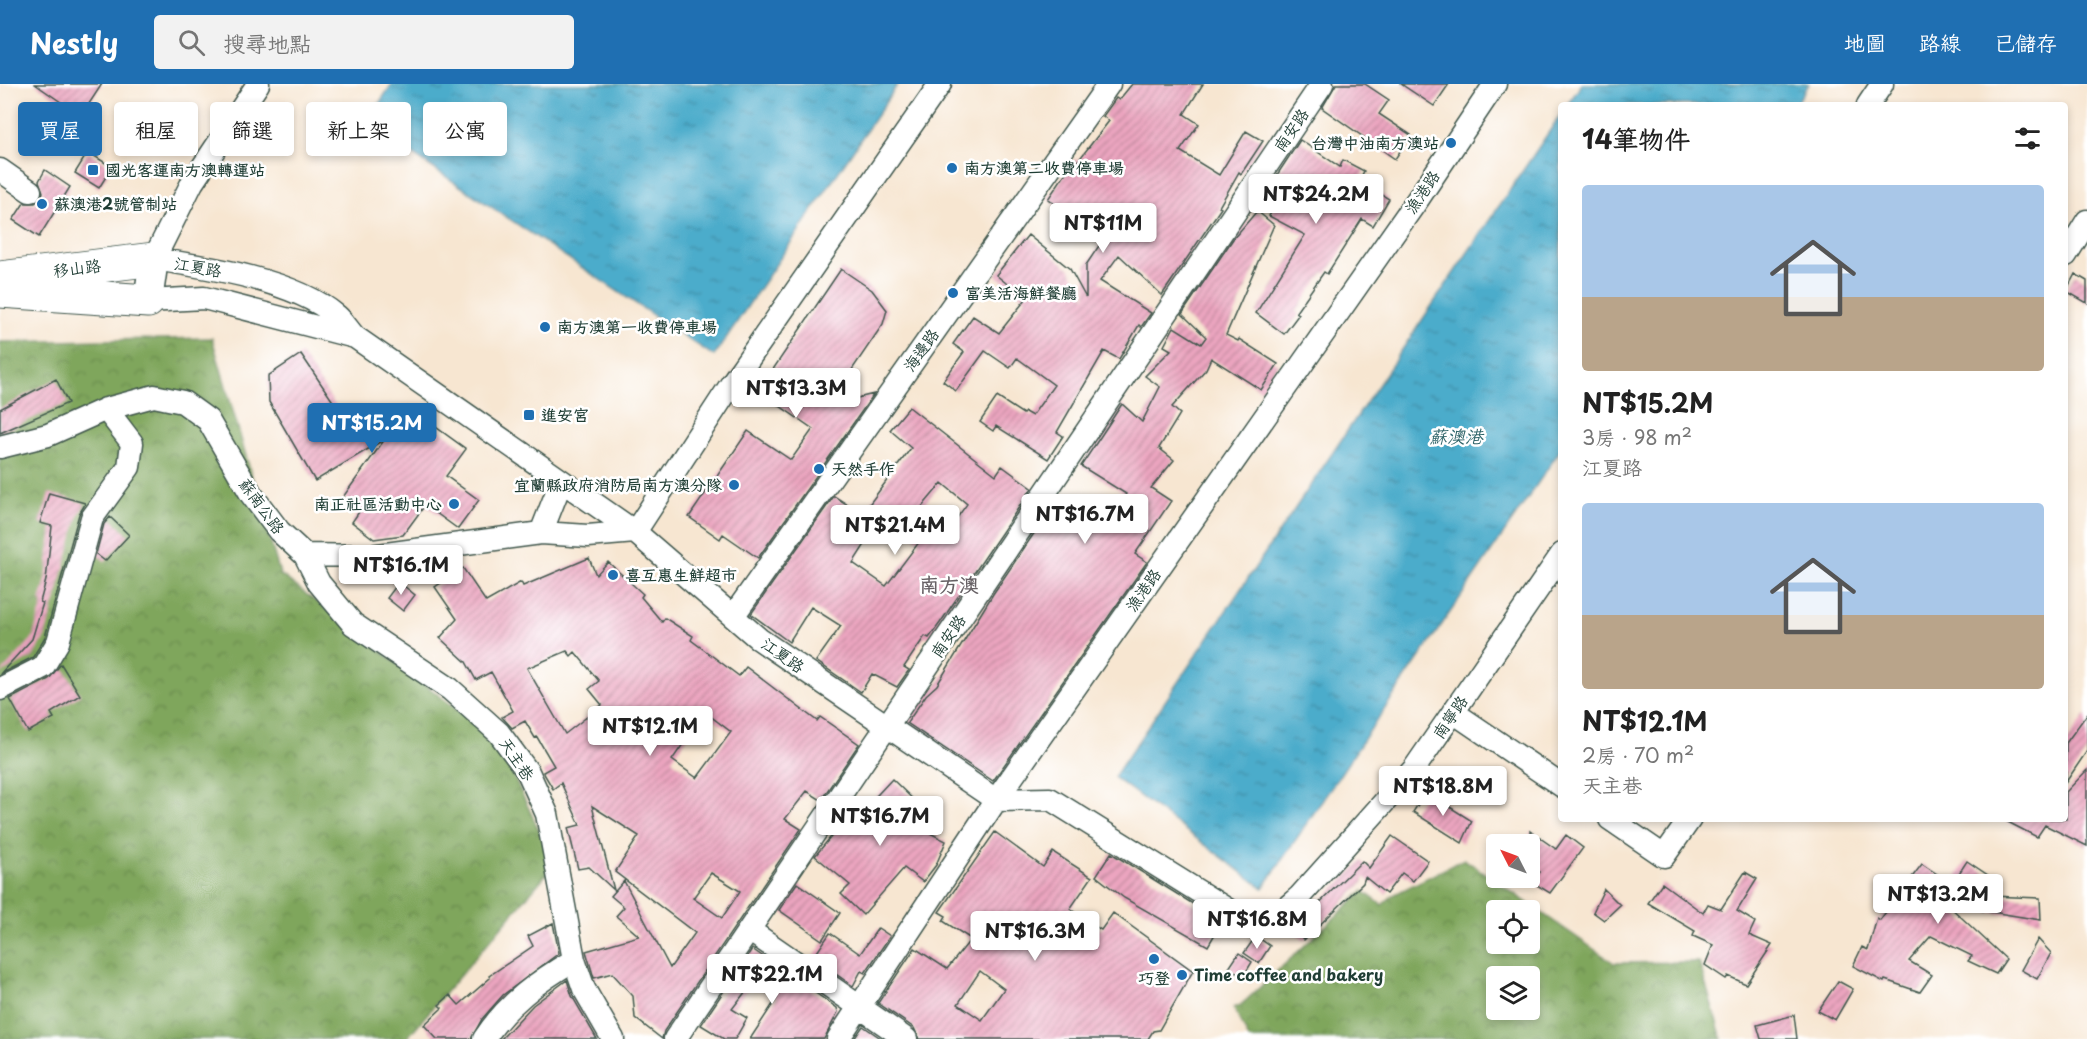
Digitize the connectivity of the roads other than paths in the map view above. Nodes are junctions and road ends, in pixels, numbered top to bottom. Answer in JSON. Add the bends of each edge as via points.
{"nodes":[{"id":1,"x":258,"y":84,"type":"edge"},
{"id":2,"x":940,"y":84,"type":"edge"},
{"id":3,"x":1109,"y":84,"type":"edge"},
{"id":4,"x":1322,"y":84,"type":"edge"},
{"id":5,"x":1495,"y":84,"type":"edge"},
{"id":6,"x":1882,"y":84,"type":"edge"},
{"id":7,"x":1870,"y":102,"type":"edge"},
{"id":8,"x":0,"y":170,"type":"edge"},
{"id":9,"x":30,"y":191,"type":"dead end"},
{"id":10,"x":2087,"y":221,"type":"edge"},
{"id":11,"x":2068,"y":252,"type":"edge"},
{"id":12,"x":154,"y":259,"type":"junction"},
{"id":13,"x":0,"y":278,"type":"edge"},
{"id":14,"x":0,"y":291,"type":"edge"},
{"id":15,"x":148,"y":301,"type":"junction"},
{"id":16,"x":355,"y":337,"type":"junction"},
{"id":17,"x":106,"y":409,"type":"junction"},
{"id":18,"x":0,"y":447,"type":"edge"},
{"id":19,"x":561,"y":482,"type":"junction"},
{"id":20,"x":635,"y":532,"type":"junction"},
{"id":21,"x":541,"y":533,"type":"junction"},
{"id":22,"x":305,"y":555,"type":"junction"},
{"id":23,"x":1558,"y":560,"type":"edge"},
{"id":24,"x":734,"y":615,"type":"junction"},
{"id":25,"x":0,"y":689,"type":"edge"},
{"id":26,"x":1454,"y":712,"type":"junction"},
{"id":27,"x":886,"y":726,"type":"junction"},
{"id":28,"x":1558,"y":783,"type":"edge"},
{"id":29,"x":996,"y":800,"type":"junction"},
{"id":30,"x":1614,"y":822,"type":"edge"},
{"id":31,"x":1688,"y":822,"type":"edge"},
{"id":32,"x":749,"y":930,"type":"junction"},
{"id":33,"x":574,"y":960,"type":"junction"},
{"id":34,"x":857,"y":1008,"type":"junction"},
{"id":35,"x":484,"y":1039,"type":"edge"},
{"id":36,"x":613,"y":1039,"type":"edge"},
{"id":37,"x":675,"y":1039,"type":"edge"},
{"id":38,"x":838,"y":1039,"type":"edge"},
{"id":39,"x":906,"y":1039,"type":"edge"}],
"edges":[{"from":1,"to":12,"type":"street","name":"江夏路","via":[[192,183]]},
{"from":2,"to":20,"type":"street","via":[[734,380]]},
{"from":3,"to":24,"type":"street","name":"海邊路"},
{"from":4,"to":27,"type":"street","name":"南安路"},
{"from":5,"to":29,"type":"street","name":"漁港路"},
{"from":6,"to":7,"type":"street"},
{"from":8,"to":9,"type":"street"},
{"from":10,"to":11,"type":"street"},
{"from":12,"to":13,"type":"main road","name":"移山路"},
{"from":12,"to":15,"type":"street"},
{"from":12,"to":16,"type":"street","name":"江夏路","via":[[247,276],[313,300],[338,317]]},
{"from":14,"to":15,"type":"main road","name":"移山路"},
{"from":15,"to":16,"type":"street","name":"江夏路","via":[[204,298]]},
{"from":16,"to":19,"type":"street","name":"江夏路"},
{"from":17,"to":18,"type":"street","name":"蘇南公路","via":[[48,435]]},
{"from":17,"to":22,"type":"street","name":"蘇南公路","via":[[154,396],[183,402],[208,420],[258,503],[279,531]]},
{"from":17,"to":25,"type":"street","via":[[132,443],[129,467],[92,518],[58,642],[43,667]]},
{"from":19,"to":20,"type":"street","name":"江夏路"},
{"from":19,"to":21,"type":"street"},
{"from":20,"to":21,"type":"street","via":[[588,536]]},
{"from":20,"to":24,"type":"street","name":"江夏路"},
{"from":21,"to":22,"type":"street","via":[[371,556]]},
{"from":22,"to":33,"type":"street","name":"天主巷","via":[[319,583],[353,624],[450,689],[499,733],[528,772],[547,814]]},
{"from":23,"to":26,"type":"street","name":"南寧路"},
{"from":24,"to":27,"type":"street","name":"江夏路","via":[[759,639]]},
{"from":26,"to":28,"type":"street"},
{"from":26,"to":29,"type":"street","name":"南寧路","via":[[1414,769],[1299,897],[1261,924],[1238,918],[1050,798]]},
{"from":27,"to":29,"type":"street","name":"江夏路"},
{"from":27,"to":32,"type":"street","name":"南安路"},
{"from":29,"to":34,"type":"street","name":"漁港路"},
{"from":30,"to":31,"type":"street","via":[[1664,856]]},
{"from":32,"to":34,"type":"street"},
{"from":32,"to":37,"type":"street","name":"南安路"},
{"from":33,"to":35,"type":"street","via":[[541,979],[497,1019]]},
{"from":33,"to":36,"type":"street","name":"天主巷","via":[[584,989]]},
{"from":34,"to":38,"type":"street","name":"漁港路"},
{"from":34,"to":39,"type":"street"}]}
